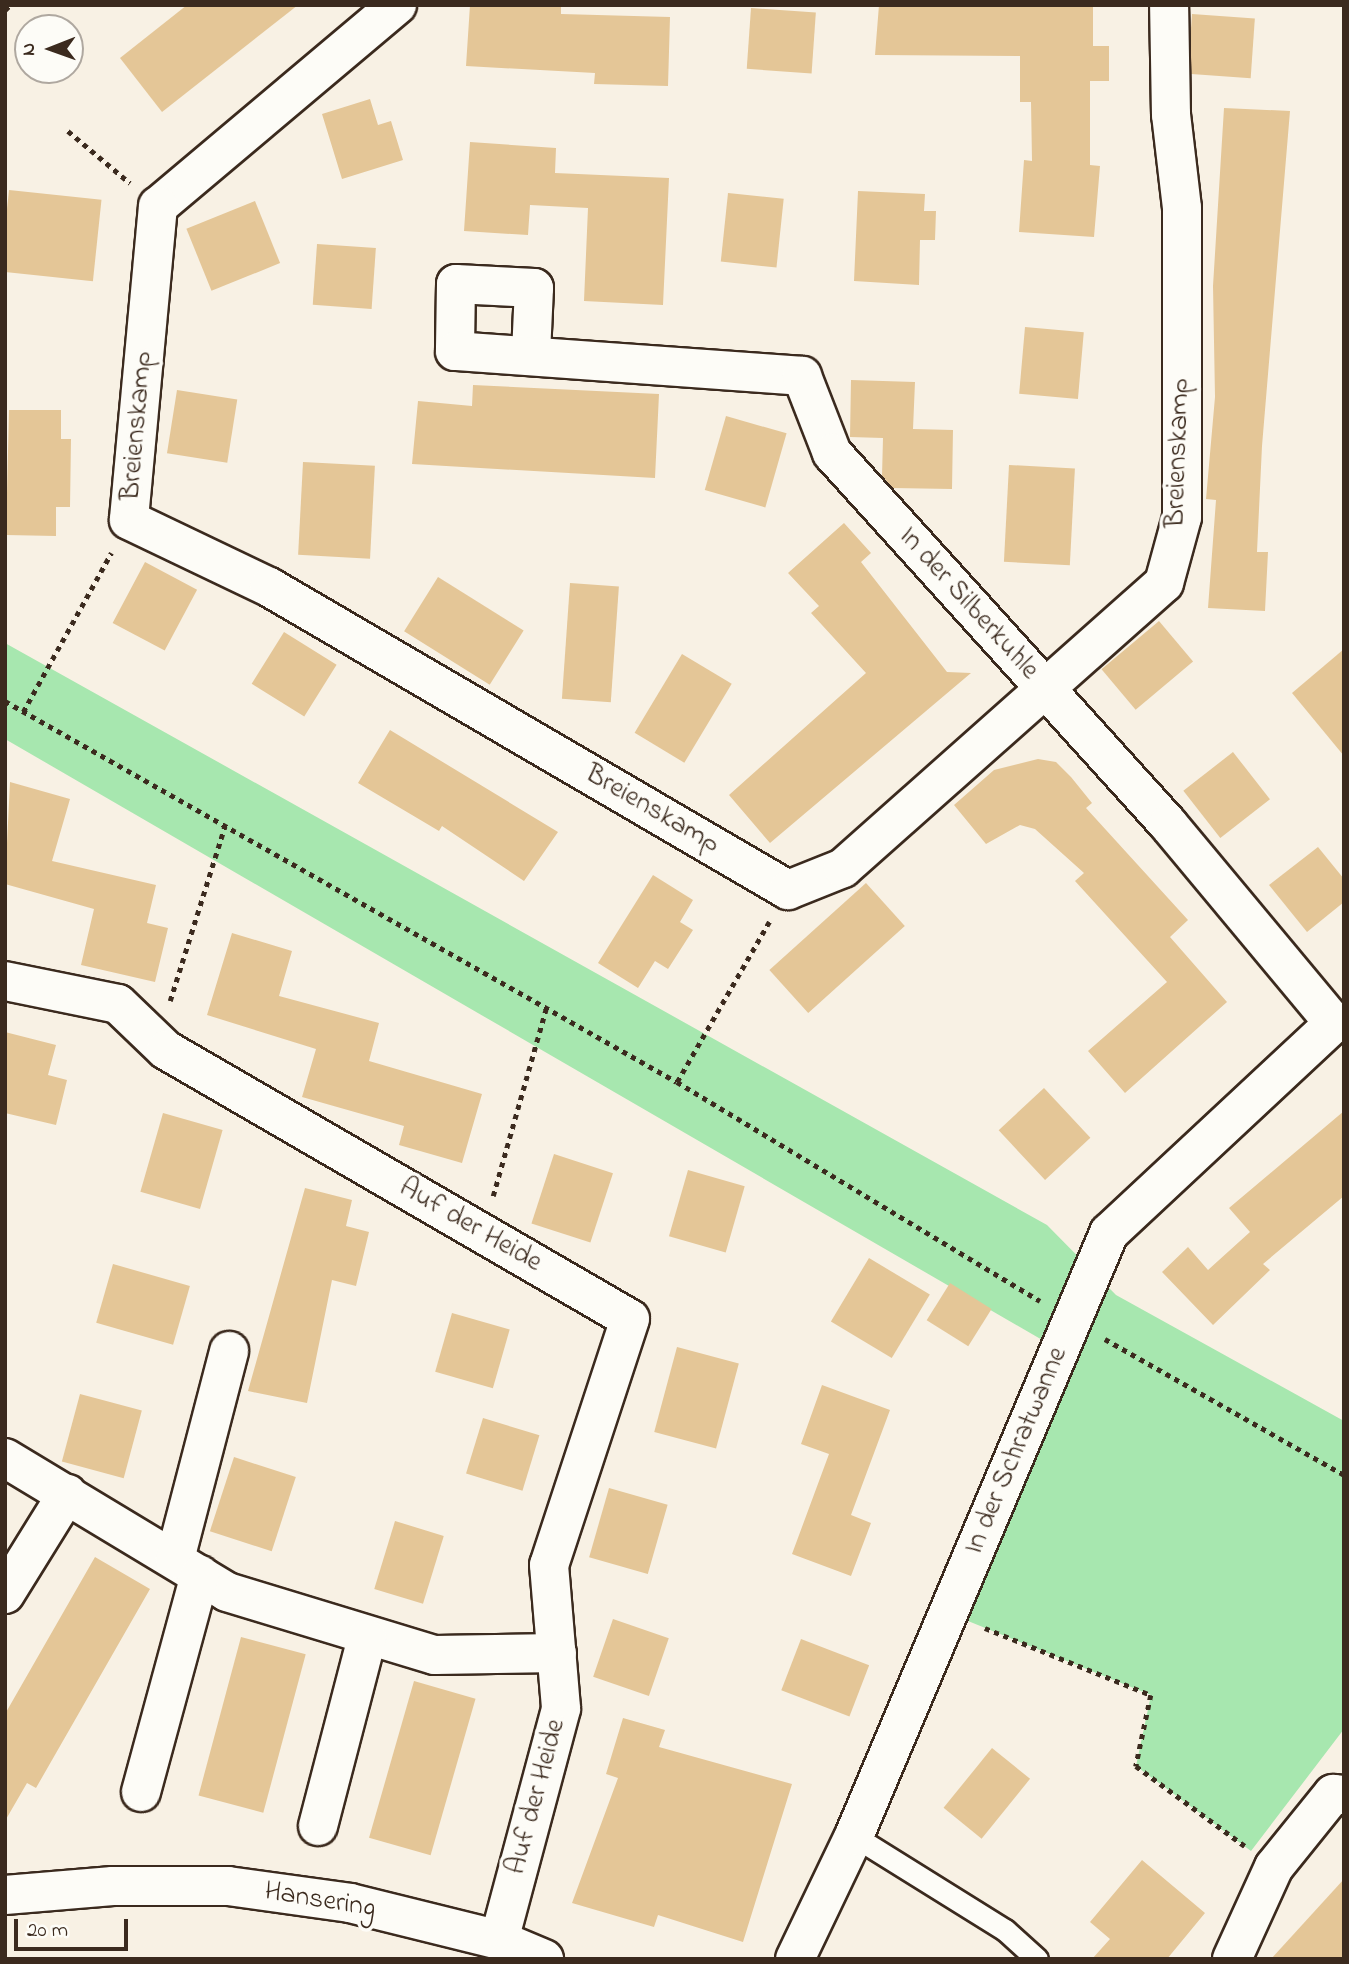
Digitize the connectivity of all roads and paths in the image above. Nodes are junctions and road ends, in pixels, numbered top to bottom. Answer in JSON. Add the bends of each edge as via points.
{"nodes":[{"id":1,"x":10,"y":5,"type":"edge"},
{"id":2,"x":397,"y":5,"type":"edge"},
{"id":3,"x":1169,"y":5,"type":"edge"},
{"id":4,"x":5,"y":10,"type":"edge"},
{"id":5,"x":68,"y":131,"type":"dead end"},
{"id":6,"x":158,"y":206,"type":"junction"},
{"id":7,"x":531,"y":354,"type":"dead end"},
{"id":8,"x":129,"y":520,"type":"junction"},
{"id":9,"x":1044,"y":688,"type":"junction"},
{"id":10,"x":5,"y":701,"type":"edge"},
{"id":11,"x":23,"y":712,"type":"junction"},
{"id":12,"x":225,"y":826,"type":"junction"},
{"id":13,"x":788,"y":890,"type":"junction"},
{"id":14,"x":5,"y":981,"type":"edge"},
{"id":15,"x":546,"y":1008,"type":"junction"},
{"id":16,"x":1339,"y":1023,"type":"edge"},
{"id":17,"x":157,"y":1042,"type":"junction"},
{"id":18,"x":677,"y":1082,"type":"junction"},
{"id":19,"x":482,"y":1233,"type":"junction"},
{"id":20,"x":1074,"y":1321,"type":"junction"},
{"id":21,"x":229,"y":1351,"type":"dead end"},
{"id":22,"x":5,"y":1458,"type":"edge"},
{"id":23,"x":1344,"y":1475,"type":"edge"},
{"id":24,"x":66,"y":1494,"type":"junction"},
{"id":25,"x":188,"y":1567,"type":"junction"},
{"id":26,"x":5,"y":1594,"type":"edge"},
{"id":27,"x":947,"y":1612,"type":"junction"},
{"id":28,"x":367,"y":1638,"type":"junction"},
{"id":29,"x":557,"y":1653,"type":"junction"},
{"id":30,"x":141,"y":1792,"type":"dead end"},
{"id":31,"x":1344,"y":1796,"type":"edge"},
{"id":32,"x":318,"y":1826,"type":"dead end"},
{"id":33,"x":854,"y":1836,"type":"junction"},
{"id":34,"x":1274,"y":1867,"type":"junction"},
{"id":35,"x":5,"y":1895,"type":"edge"},
{"id":36,"x":522,"y":1952,"type":"edge"},
{"id":37,"x":795,"y":1959,"type":"edge"},
{"id":38,"x":1037,"y":1959,"type":"edge"},
{"id":39,"x":1232,"y":1959,"type":"edge"}],
"edges":[{"from":1,"to":4,"type":"path"},
{"from":2,"to":6,"type":"street"},
{"from":3,"to":9,"type":"street","name":"Breienskamp","via":[[1171,115],[1182,208],[1182,517],[1164,583]]},
{"from":5,"to":6,"type":"path"},
{"from":6,"to":8,"type":"street","name":"Breienskamp"},
{"from":7,"to":9,"type":"street","name":"In der Silberkuhle","via":[[802,376],[832,453]]},
{"from":8,"to":11,"type":"path"},
{"from":8,"to":13,"type":"street","name":"Breienskamp","via":[[269,587]]},
{"from":9,"to":13,"type":"street","name":"Breienskamp","via":[[843,868]]},
{"from":9,"to":16,"type":"street","name":"In der Silberkuhle"},
{"from":10,"to":11,"type":"path"},
{"from":11,"to":12,"type":"path"},
{"from":12,"to":15,"type":"path"},
{"from":12,"to":17,"type":"path"},
{"from":13,"to":18,"type":"path"},
{"from":14,"to":17,"type":"street","name":"Auf der Heide","via":[[118,1004]]},
{"from":15,"to":18,"type":"path"},
{"from":15,"to":19,"type":"path"},
{"from":16,"to":20,"type":"street","name":"In der Schratwanne","via":[[1109,1233]]},
{"from":17,"to":19,"type":"street","name":"Auf der Heide"},
{"from":18,"to":20,"type":"path"},
{"from":19,"to":29,"type":"street","name":"Auf der Heide","via":[[630,1319],[549,1565]]},
{"from":20,"to":23,"type":"path"},
{"from":20,"to":27,"type":"street","name":"In der Schratwanne"},
{"from":21,"to":25,"type":"street"},
{"from":22,"to":24,"type":"street"},
{"from":24,"to":25,"type":"street"},
{"from":24,"to":26,"type":"street"},
{"from":25,"to":28,"type":"street","via":[[227,1592]]},
{"from":25,"to":30,"type":"street"},
{"from":27,"to":33,"type":"street","name":"In der Schratwanne"},
{"from":27,"to":34,"type":"path","via":[[1151,1695],[1136,1766]]},
{"from":28,"to":29,"type":"street","via":[[436,1655]]},
{"from":28,"to":32,"type":"street"},
{"from":29,"to":36,"type":"street","name":"Auf der Heide","via":[[561,1709]]},
{"from":31,"to":34,"type":"street","via":[[1332,1794]]},
{"from":33,"to":37,"type":"street","name":"In der Schratwanne"},
{"from":33,"to":38,"type":"lane","via":[[1005,1930]]},
{"from":34,"to":39,"type":"street"},
{"from":35,"to":36,"type":"street","name":"Hansering","via":[[113,1886],[228,1886],[350,1903]]}]}
